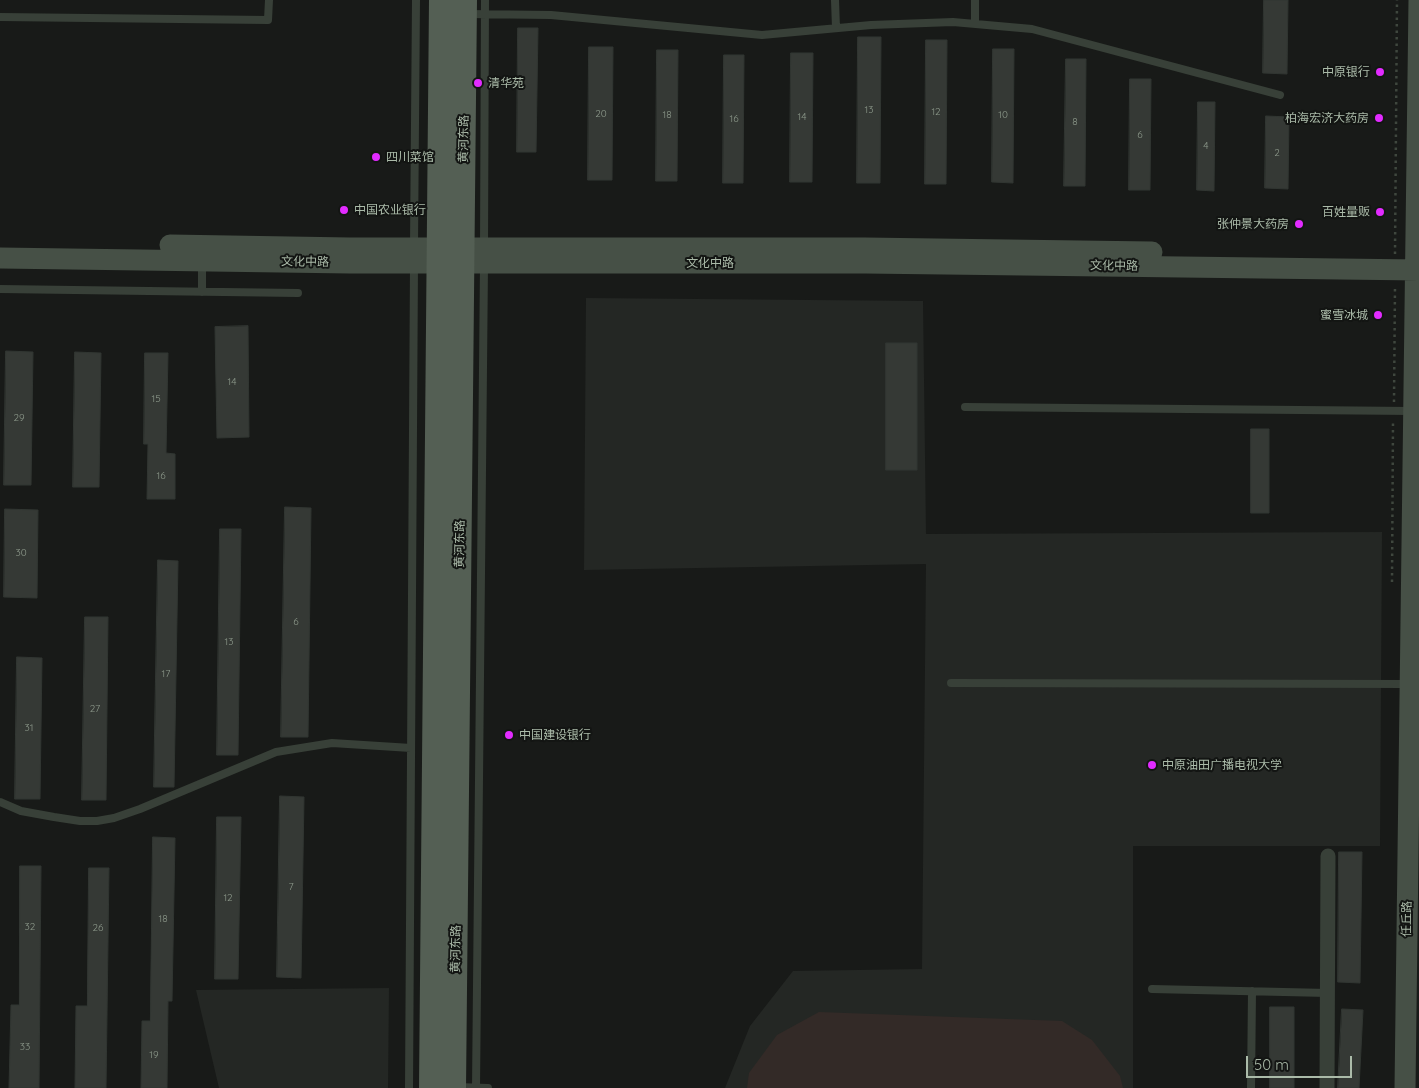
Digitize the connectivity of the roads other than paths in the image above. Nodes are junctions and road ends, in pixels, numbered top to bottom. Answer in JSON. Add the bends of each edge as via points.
{"nodes":[{"id":1,"x":269,"y":0,"type":"edge"},
{"id":2,"x":416,"y":0,"type":"edge"},
{"id":3,"x":440,"y":0,"type":"edge"},
{"id":4,"x":485,"y":0,"type":"edge"},
{"id":5,"x":836,"y":0,"type":"edge"},
{"id":6,"x":975,"y":0,"type":"edge"},
{"id":7,"x":1419,"y":0,"type":"edge"},
{"id":8,"x":472,"y":10,"type":"edge"},
{"id":9,"x":0,"y":17,"type":"edge"},
{"id":10,"x":975,"y":24,"type":"junction"},
{"id":11,"x":836,"y":28,"type":"junction"},
{"id":12,"x":1280,"y":95,"type":"dead end"},
{"id":13,"x":0,"y":243,"type":"edge"},
{"id":14,"x":414,"y":255,"type":"junction"},
{"id":15,"x":438,"y":255,"type":"junction"},
{"id":16,"x":473,"y":255,"type":"junction"},
{"id":17,"x":0,"y":258,"type":"edge"},
{"id":18,"x":202,"y":261,"type":"junction"},
{"id":19,"x":1410,"y":263,"type":"edge"},
{"id":20,"x":0,"y":289,"type":"edge"},
{"id":21,"x":202,"y":292,"type":"junction"},
{"id":22,"x":298,"y":293,"type":"dead end"},
{"id":23,"x":965,"y":408,"type":"dead end"},
{"id":24,"x":1404,"y":411,"type":"junction"},
{"id":25,"x":1415,"y":571,"type":"edge"},
{"id":26,"x":951,"y":683,"type":"dead end"},
{"id":27,"x":1410,"y":684,"type":"junction"},
{"id":28,"x":411,"y":748,"type":"junction"},
{"id":29,"x":0,"y":802,"type":"edge"},
{"id":30,"x":1328,"y":856,"type":"dead end"},
{"id":31,"x":1152,"y":989,"type":"dead end"},
{"id":32,"x":1252,"y":991,"type":"junction"},
{"id":33,"x":1328,"y":993,"type":"junction"},
{"id":34,"x":409,"y":1088,"type":"edge"},
{"id":35,"x":430,"y":1088,"type":"edge"},
{"id":36,"x":465,"y":1088,"type":"edge"},
{"id":37,"x":488,"y":1088,"type":"edge"},
{"id":38,"x":1251,"y":1088,"type":"edge"},
{"id":39,"x":1327,"y":1088,"type":"edge"},
{"id":40,"x":1405,"y":1088,"type":"edge"}],
"edges":[{"from":1,"to":9,"type":"lane","via":[[268,20]]},
{"from":2,"to":14,"type":"lane"},
{"from":3,"to":15,"type":"main road","name":"黄河东路"},
{"from":4,"to":8,"type":"lane"},
{"from":5,"to":11,"type":"lane"},
{"from":6,"to":10,"type":"lane"},
{"from":7,"to":19,"type":"street","name":"任丘路"},
{"from":8,"to":11,"type":"lane","via":[[762,35]]},
{"from":8,"to":16,"type":"main road","name":"黄河东路"},
{"from":10,"to":11,"type":"lane","via":[[953,22]]},
{"from":10,"to":12,"type":"lane","via":[[1032,29]]},
{"from":13,"to":14,"type":"street","name":"文化中路"},
{"from":14,"to":15,"type":"street","name":"文化中路"},
{"from":14,"to":18,"type":"street","name":"文化中路"},
{"from":14,"to":28,"type":"lane"},
{"from":15,"to":16,"type":"street","name":"文化中路"},
{"from":15,"to":35,"type":"main road","name":"黄河东路"},
{"from":16,"to":19,"type":"street","name":"文化中路","via":[[865,248]]},
{"from":16,"to":36,"type":"main road","name":"黄河东路"},
{"from":17,"to":18,"type":"street","name":"文化中路"},
{"from":18,"to":21,"type":"lane"},
{"from":19,"to":24,"type":"street","name":"任丘路"},
{"from":20,"to":21,"type":"lane"},
{"from":21,"to":22,"type":"lane"},
{"from":23,"to":24,"type":"lane"},
{"from":24,"to":25,"type":"street","name":"任丘路"},
{"from":25,"to":27,"type":"street","name":"任丘路"},
{"from":26,"to":27,"type":"lane"},
{"from":27,"to":40,"type":"street","name":"任丘路"},
{"from":28,"to":29,"type":"lane","via":[[332,743],[276,752],[140,809],[97,821],[21,811]]},
{"from":28,"to":34,"type":"lane"},
{"from":30,"to":33,"type":"street"},
{"from":31,"to":32,"type":"lane"},
{"from":32,"to":33,"type":"lane"},
{"from":32,"to":38,"type":"lane"},
{"from":33,"to":39,"type":"street"},
{"from":36,"to":37,"type":"lane"}]}
